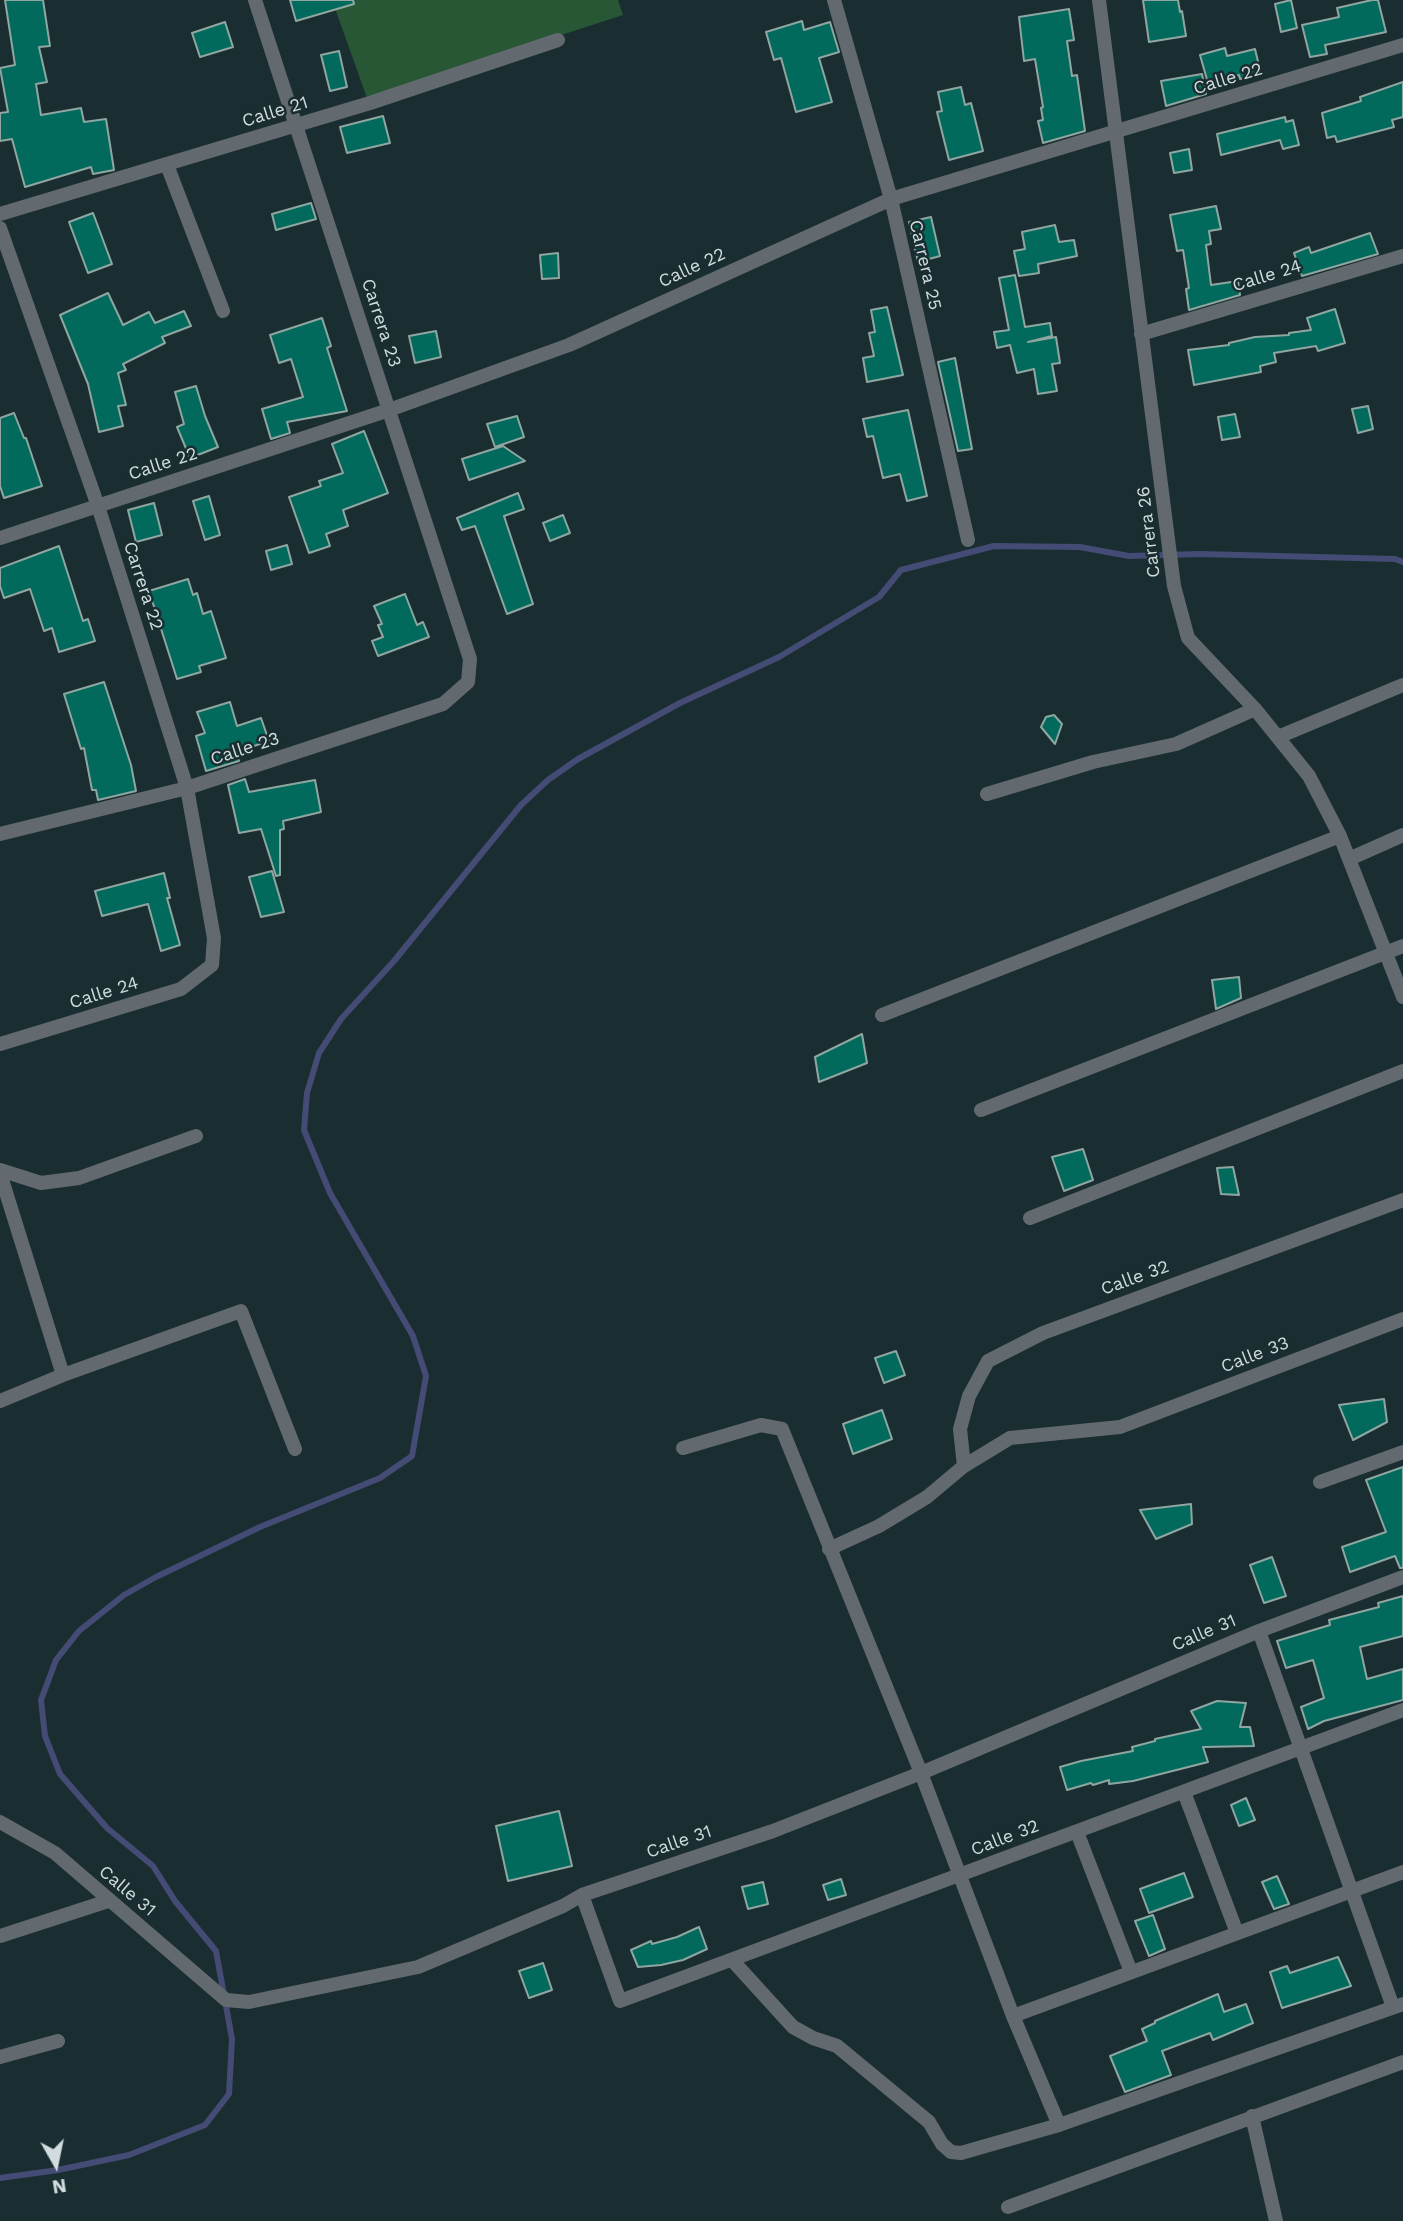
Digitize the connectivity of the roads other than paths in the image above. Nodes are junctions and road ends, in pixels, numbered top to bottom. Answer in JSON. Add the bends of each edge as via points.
{"nodes":[{"id":1,"x":255,"y":0,"type":"edge"},
{"id":2,"x":834,"y":0,"type":"edge"},
{"id":3,"x":1100,"y":0,"type":"edge"},
{"id":4,"x":558,"y":40,"type":"dead end"},
{"id":5,"x":1403,"y":45,"type":"edge"},
{"id":6,"x":296,"y":126,"type":"junction"},
{"id":7,"x":1118,"y":132,"type":"junction"},
{"id":8,"x":167,"y":165,"type":"junction"},
{"id":9,"x":891,"y":199,"type":"junction"},
{"id":10,"x":0,"y":214,"type":"edge"},
{"id":11,"x":0,"y":229,"type":"edge"},
{"id":12,"x":1403,"y":256,"type":"edge"},
{"id":13,"x":223,"y":311,"type":"dead end"},
{"id":14,"x":1141,"y":334,"type":"junction"},
{"id":15,"x":389,"y":410,"type":"junction"},
{"id":16,"x":98,"y":506,"type":"junction"},
{"id":17,"x":0,"y":538,"type":"edge"},
{"id":18,"x":968,"y":540,"type":"dead end"},
{"id":19,"x":470,"y":659,"type":"joint"},
{"id":20,"x":1403,"y":685,"type":"edge"},
{"id":21,"x":1255,"y":709,"type":"junction"},
{"id":22,"x":1278,"y":737,"type":"junction"},
{"id":23,"x":187,"y":788,"type":"junction"},
{"id":24,"x":988,"y":794,"type":"dead end"},
{"id":25,"x":0,"y":834,"type":"edge"},
{"id":26,"x":1403,"y":835,"type":"edge"},
{"id":27,"x":1340,"y":836,"type":"junction"},
{"id":28,"x":1349,"y":859,"type":"junction"},
{"id":29,"x":1403,"y":946,"type":"edge"},
{"id":30,"x":1385,"y":951,"type":"junction"},
{"id":31,"x":212,"y":965,"type":"joint"},
{"id":32,"x":1403,"y":997,"type":"edge"},
{"id":33,"x":882,"y":1015,"type":"dead end"},
{"id":34,"x":0,"y":1044,"type":"edge"},
{"id":35,"x":1403,"y":1071,"type":"edge"},
{"id":36,"x":981,"y":1110,"type":"dead end"},
{"id":37,"x":196,"y":1136,"type":"dead end"},
{"id":38,"x":0,"y":1172,"type":"edge"},
{"id":39,"x":1403,"y":1200,"type":"edge"},
{"id":40,"x":1030,"y":1217,"type":"dead end"},
{"id":41,"x":1403,"y":1320,"type":"edge"},
{"id":42,"x":63,"y":1375,"type":"junction"},
{"id":43,"x":0,"y":1401,"type":"edge"},
{"id":44,"x":683,"y":1448,"type":"dead end"},
{"id":45,"x":295,"y":1449,"type":"dead end"},
{"id":46,"x":1403,"y":1452,"type":"edge"},
{"id":47,"x":964,"y":1466,"type":"junction"},
{"id":48,"x":1320,"y":1482,"type":"dead end"},
{"id":49,"x":829,"y":1549,"type":"junction"},
{"id":50,"x":1403,"y":1577,"type":"edge"},
{"id":51,"x":1259,"y":1630,"type":"junction"},
{"id":52,"x":1403,"y":1710,"type":"edge"},
{"id":53,"x":1299,"y":1749,"type":"junction"},
{"id":54,"x":921,"y":1773,"type":"junction"},
{"id":55,"x":1184,"y":1792,"type":"junction"},
{"id":56,"x":0,"y":1822,"type":"edge"},
{"id":57,"x":1077,"y":1832,"type":"junction"},
{"id":58,"x":1403,"y":1872,"type":"edge"},
{"id":59,"x":960,"y":1875,"type":"junction"},
{"id":60,"x":1350,"y":1891,"type":"junction"},
{"id":61,"x":582,"y":1895,"type":"junction"},
{"id":62,"x":108,"y":1900,"type":"junction"},
{"id":63,"x":1237,"y":1933,"type":"junction"},
{"id":64,"x":0,"y":1936,"type":"edge"},
{"id":65,"x":732,"y":1960,"type":"junction"},
{"id":66,"x":1130,"y":1972,"type":"junction"},
{"id":67,"x":1398,"y":2006,"type":"edge"},
{"id":68,"x":1013,"y":2016,"type":"junction"},
{"id":69,"x":58,"y":2041,"type":"dead end"},
{"id":70,"x":0,"y":2057,"type":"edge"},
{"id":71,"x":1403,"y":2062,"type":"edge"},
{"id":72,"x":1252,"y":2116,"type":"junction"},
{"id":73,"x":1059,"y":2124,"type":"junction"},
{"id":74,"x":1008,"y":2207,"type":"dead end"},
{"id":75,"x":1276,"y":2221,"type":"edge"}],
"edges":[{"from":1,"to":6,"type":"street","name":"Carrera 23"},
{"from":2,"to":9,"type":"street","name":"Carrera 25"},
{"from":3,"to":7,"type":"street","name":"Carrera 26"},
{"from":4,"to":6,"type":"street","name":"Calle 21"},
{"from":5,"to":7,"type":"street","name":"Calle 22"},
{"from":6,"to":8,"type":"street","name":"Calle 21"},
{"from":6,"to":15,"type":"street","name":"Carrera 23"},
{"from":7,"to":9,"type":"street","name":"Calle 22"},
{"from":7,"to":14,"type":"street","name":"Carrera 26"},
{"from":8,"to":10,"type":"street","name":"Calle 21"},
{"from":8,"to":13,"type":"street"},
{"from":9,"to":15,"type":"street","name":"Calle 22","via":[[569,345]]},
{"from":9,"to":18,"type":"street","name":"Carrera 25"},
{"from":11,"to":16,"type":"street","name":"Carrera 22"},
{"from":12,"to":14,"type":"street","name":"Calle 24"},
{"from":14,"to":21,"type":"street","name":"Carrera 26","via":[[1174,586],[1188,638]]},
{"from":15,"to":16,"type":"street","name":"Calle 22"},
{"from":15,"to":19,"type":"street","name":"Carrera 23"},
{"from":16,"to":17,"type":"street","name":"Calle 22"},
{"from":16,"to":23,"type":"street","name":"Carrera 22"},
{"from":19,"to":23,"type":"street","name":"Calle 23","via":[[468,682],[443,704]]},
{"from":20,"to":22,"type":"street"},
{"from":21,"to":22,"type":"street","name":"Carrera 26"},
{"from":21,"to":24,"type":"street","via":[[1176,744],[1093,762]]},
{"from":22,"to":27,"type":"street","name":"Carrera 26","via":[[1309,776]]},
{"from":23,"to":25,"type":"street","name":"Calle 23"},
{"from":23,"to":31,"type":"street","name":"Carrera 22","via":[[214,938]]},
{"from":26,"to":28,"type":"street"},
{"from":27,"to":28,"type":"street","name":"Carrera 26"},
{"from":27,"to":33,"type":"street"},
{"from":28,"to":30,"type":"street","name":"Carrera 26"},
{"from":29,"to":30,"type":"street"},
{"from":30,"to":32,"type":"street","name":"Carrera 26"},
{"from":30,"to":36,"type":"street"},
{"from":31,"to":34,"type":"street","name":"Calle 24","via":[[181,989]]},
{"from":35,"to":40,"type":"street"},
{"from":37,"to":38,"type":"street","via":[[79,1178],[41,1183]]},
{"from":38,"to":42,"type":"street"},
{"from":39,"to":47,"type":"street","name":"Calle 32","via":[[1043,1333],[988,1361],[969,1396],[960,1429]]},
{"from":41,"to":47,"type":"street","name":"Calle 33","via":[[1120,1427],[1010,1438]]},
{"from":42,"to":43,"type":"street"},
{"from":42,"to":45,"type":"street","via":[[241,1311]]},
{"from":44,"to":49,"type":"street","via":[[761,1425],[782,1429]]},
{"from":46,"to":48,"type":"street"},
{"from":47,"to":49,"type":"street","name":"Calle 33","via":[[927,1497]]},
{"from":49,"to":54,"type":"street"},
{"from":50,"to":51,"type":"street","name":"Calle 31"},
{"from":51,"to":53,"type":"street"},
{"from":51,"to":54,"type":"street","name":"Calle 31"},
{"from":52,"to":53,"type":"street","name":"Calle 32"},
{"from":53,"to":55,"type":"street","name":"Calle 32"},
{"from":53,"to":60,"type":"street"},
{"from":54,"to":59,"type":"street"},
{"from":54,"to":61,"type":"street","name":"Calle 31","via":[[773,1830]]},
{"from":55,"to":57,"type":"street","name":"Calle 32"},
{"from":55,"to":63,"type":"street"},
{"from":56,"to":62,"type":"street","name":"Calle 31","via":[[55,1853]]},
{"from":57,"to":59,"type":"street","name":"Calle 32"},
{"from":57,"to":66,"type":"street"},
{"from":58,"to":60,"type":"street"},
{"from":59,"to":65,"type":"street","name":"Calle 32"},
{"from":59,"to":68,"type":"street"},
{"from":60,"to":63,"type":"street"},
{"from":60,"to":67,"type":"street"},
{"from":61,"to":62,"type":"street","name":"Calle 31","via":[[418,1966],[249,2002],[226,2000]]},
{"from":61,"to":65,"type":"street","name":"Calle 32","via":[[620,2001]]},
{"from":62,"to":64,"type":"street"},
{"from":63,"to":66,"type":"street"},
{"from":65,"to":73,"type":"street","via":[[793,2027],[837,2046],[903,2098],[951,2152]]},
{"from":66,"to":68,"type":"street"},
{"from":67,"to":73,"type":"street"},
{"from":68,"to":73,"type":"street"},
{"from":69,"to":70,"type":"street"},
{"from":71,"to":72,"type":"street"},
{"from":72,"to":74,"type":"street"},
{"from":72,"to":75,"type":"street"}]}
